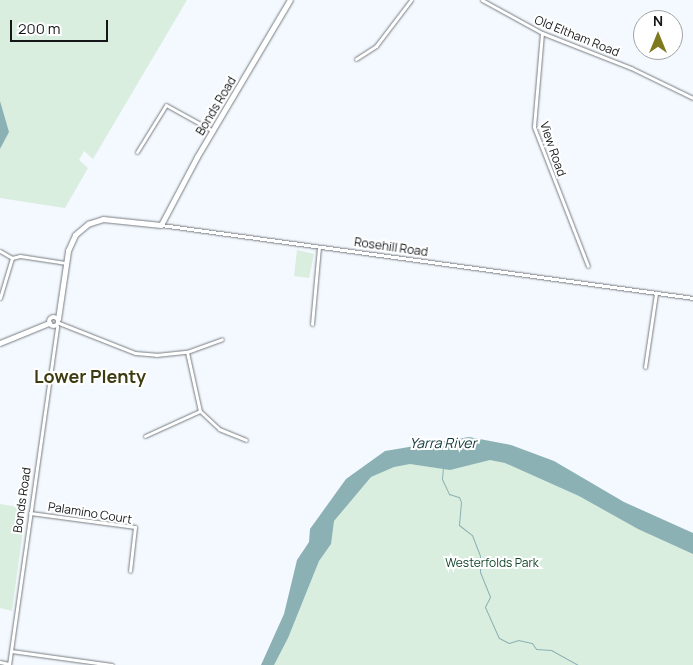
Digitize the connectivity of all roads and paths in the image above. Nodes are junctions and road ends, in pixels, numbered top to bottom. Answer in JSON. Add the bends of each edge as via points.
{"nodes":[{"id":1,"x":290,"y":0,"type":"edge"},
{"id":2,"x":411,"y":0,"type":"edge"},
{"id":3,"x":484,"y":0,"type":"edge"},
{"id":4,"x":542,"y":33,"type":"junction"},
{"id":5,"x":356,"y":59,"type":"dead end"},
{"id":6,"x":693,"y":98,"type":"edge"},
{"id":7,"x":213,"y":131,"type":"junction"},
{"id":8,"x":138,"y":152,"type":"dead end"},
{"id":9,"x":88,"y":224,"type":"joint"},
{"id":10,"x":161,"y":225,"type":"junction"},
{"id":11,"x":319,"y":247,"type":"junction"},
{"id":12,"x":0,"y":251,"type":"edge"},
{"id":13,"x":12,"y":258,"type":"junction"},
{"id":14,"x":66,"y":263,"type":"junction"},
{"id":15,"x":588,"y":266,"type":"dead end"},
{"id":16,"x":656,"y":293,"type":"junction"},
{"id":17,"x":0,"y":298,"type":"edge"},
{"id":18,"x":693,"y":298,"type":"edge"},
{"id":19,"x":55,"y":323,"type":"junction"},
{"id":20,"x":312,"y":324,"type":"dead end"},
{"id":21,"x":222,"y":339,"type":"dead end"},
{"id":22,"x":0,"y":343,"type":"edge"},
{"id":23,"x":187,"y":352,"type":"junction"},
{"id":24,"x":645,"y":367,"type":"dead end"},
{"id":25,"x":200,"y":412,"type":"junction"},
{"id":26,"x":145,"y":436,"type":"dead end"},
{"id":27,"x":246,"y":440,"type":"dead end"},
{"id":28,"x":30,"y":513,"type":"junction"},
{"id":29,"x":130,"y":571,"type":"dead end"},
{"id":30,"x":11,"y":651,"type":"junction"},
{"id":31,"x":0,"y":662,"type":"edge"},
{"id":32,"x":9,"y":664,"type":"edge"},
{"id":33,"x":112,"y":665,"type":"edge"}],
"edges":[{"from":1,"to":7,"type":"street","name":"Bonds Road"},
{"from":2,"to":5,"type":"street","via":[[376,46]]},
{"from":3,"to":4,"type":"street","name":"Old Eltham Road"},
{"from":4,"to":6,"type":"street","name":"Old Eltham Road","via":[[631,68]]},
{"from":4,"to":15,"type":"street","name":"View Road","via":[[534,127]]},
{"from":7,"to":8,"type":"street","via":[[166,105]]},
{"from":7,"to":10,"type":"street","name":"Bonds Road"},
{"from":9,"to":10,"type":"street","name":"Rosehill Road","via":[[108,219]]},
{"from":9,"to":14,"type":"street","name":"Bonds Road","via":[[72,240]]},
{"from":10,"to":11,"type":"street","name":"Rosehill Road"},
{"from":11,"to":16,"type":"street","name":"Rosehill Road"},
{"from":11,"to":20,"type":"street"},
{"from":12,"to":13,"type":"street"},
{"from":13,"to":14,"type":"street","via":[[20,256]]},
{"from":13,"to":17,"type":"street"},
{"from":14,"to":19,"type":"street","name":"Bonds Road"},
{"from":16,"to":18,"type":"street","name":"Rosehill Road"},
{"from":16,"to":24,"type":"street"},
{"from":19,"to":22,"type":"street"},
{"from":19,"to":23,"type":"street","via":[[135,353]]},
{"from":19,"to":28,"type":"street","name":"Bonds Road"},
{"from":21,"to":23,"type":"street"},
{"from":23,"to":25,"type":"street"},
{"from":25,"to":26,"type":"street"},
{"from":25,"to":27,"type":"street","via":[[219,429]]},
{"from":28,"to":29,"type":"street","name":"Palamino Court","via":[[135,527]]},
{"from":28,"to":30,"type":"street","name":"Bonds Road"},
{"from":30,"to":32,"type":"street","name":"Bonds Road"},
{"from":30,"to":33,"type":"street"},
{"from":31,"to":32,"type":"street"}]}
